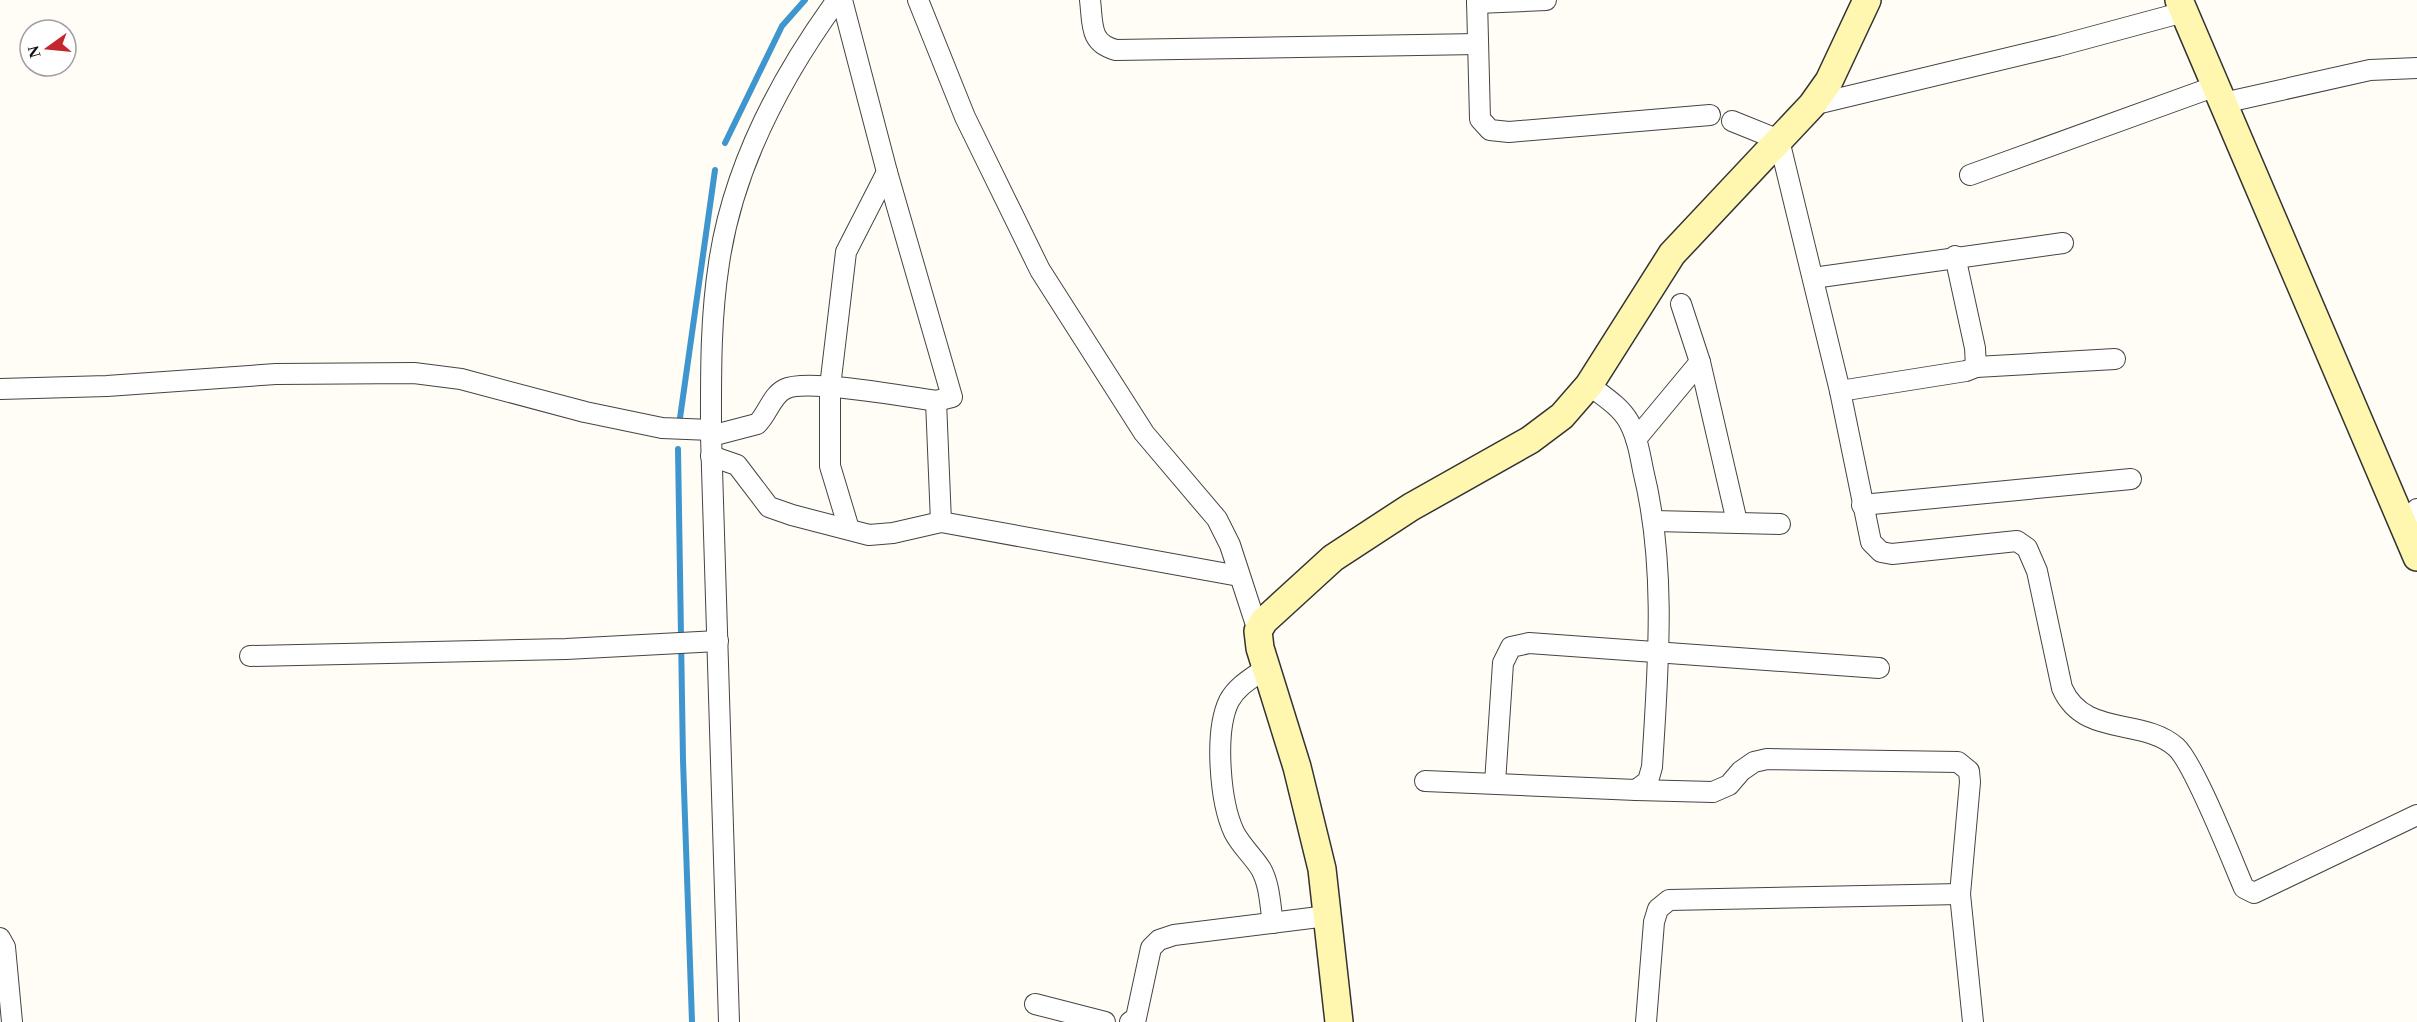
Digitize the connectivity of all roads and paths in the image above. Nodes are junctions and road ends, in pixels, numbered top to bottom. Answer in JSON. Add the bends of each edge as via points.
{"nodes":[{"id":1,"x":837,"y":0,"type":"edge"},
{"id":2,"x":842,"y":0,"type":"edge"},
{"id":3,"x":918,"y":0,"type":"edge"},
{"id":4,"x":1089,"y":0,"type":"edge"},
{"id":5,"x":1546,"y":0,"type":"edge"},
{"id":6,"x":1868,"y":0,"type":"edge"},
{"id":7,"x":1477,"y":1,"type":"edge"},
{"id":8,"x":2181,"y":6,"type":"edge"},
{"id":9,"x":1478,"y":44,"type":"junction"},
{"id":10,"x":2417,"y":68,"type":"edge"},
{"id":11,"x":2219,"y":94,"type":"junction"},
{"id":12,"x":1812,"y":105,"type":"junction"},
{"id":13,"x":1710,"y":115,"type":"dead end"},
{"id":14,"x":1732,"y":121,"type":"dead end"},
{"id":15,"x":1779,"y":140,"type":"junction"},
{"id":16,"x":887,"y":172,"type":"junction"},
{"id":17,"x":1970,"y":175,"type":"dead end"},
{"id":18,"x":2062,"y":243,"type":"dead end"},
{"id":19,"x":1955,"y":256,"type":"junction"},
{"id":20,"x":1813,"y":278,"type":"junction"},
{"id":21,"x":1681,"y":304,"type":"dead end"},
{"id":22,"x":2115,"y":359,"type":"dead end"},
{"id":23,"x":1700,"y":362,"type":"junction"},
{"id":24,"x":1976,"y":367,"type":"junction"},
{"id":25,"x":1588,"y":385,"type":"junction"},
{"id":26,"x":830,"y":387,"type":"junction"},
{"id":27,"x":0,"y":389,"type":"edge"},
{"id":28,"x":1840,"y":391,"type":"junction"},
{"id":29,"x":936,"y":401,"type":"junction"},
{"id":30,"x":711,"y":433,"type":"junction"},
{"id":31,"x":1636,"y":439,"type":"junction"},
{"id":32,"x":711,"y":456,"type":"junction"},
{"id":33,"x":2131,"y":479,"type":"dead end"},
{"id":34,"x":1862,"y":506,"type":"junction"},
{"id":35,"x":2410,"y":517,"type":"edge"},
{"id":36,"x":1654,"y":521,"type":"junction"},
{"id":37,"x":941,"y":522,"type":"junction"},
{"id":38,"x":1737,"y":522,"type":"junction"},
{"id":39,"x":1780,"y":524,"type":"dead end"},
{"id":40,"x":849,"y":529,"type":"junction"},
{"id":41,"x":2417,"y":557,"type":"edge"},
{"id":42,"x":1239,"y":576,"type":"junction"},
{"id":43,"x":1258,"y":631,"type":"junction"},
{"id":44,"x":718,"y":641,"type":"junction"},
{"id":45,"x":1658,"y":652,"type":"junction"},
{"id":46,"x":250,"y":656,"type":"dead end"},
{"id":47,"x":1266,"y":668,"type":"junction"},
{"id":48,"x":1879,"y":668,"type":"dead end"},
{"id":49,"x":1425,"y":781,"type":"dead end"},
{"id":50,"x":1495,"y":783,"type":"junction"},
{"id":51,"x":1636,"y":790,"type":"junction"},
{"id":52,"x":2417,"y":814,"type":"edge"},
{"id":53,"x":1960,"y":894,"type":"junction"},
{"id":54,"x":1327,"y":916,"type":"junction"},
{"id":55,"x":1273,"y":923,"type":"junction"},
{"id":56,"x":0,"y":938,"type":"edge"},
{"id":57,"x":1035,"y":1004,"type":"dead end"},
{"id":58,"x":12,"y":1022,"type":"edge"},
{"id":59,"x":729,"y":1022,"type":"edge"},
{"id":60,"x":1105,"y":1022,"type":"edge"},
{"id":61,"x":1130,"y":1022,"type":"edge"},
{"id":62,"x":1339,"y":1022,"type":"edge"},
{"id":63,"x":1646,"y":1022,"type":"edge"},
{"id":64,"x":1973,"y":1022,"type":"edge"}],
"edges":[{"from":1,"to":30,"type":"street","via":[[783,84],[742,171],[719,261],[710,372]]},
{"from":2,"to":16,"type":"street"},
{"from":3,"to":42,"type":"street","via":[[964,117],[1040,270],[1144,434],[1217,519]]},
{"from":4,"to":9,"type":"street","via":[[1095,38],[1103,47],[1116,50]]},
{"from":5,"to":7,"type":"street"},
{"from":6,"to":12,"type":"street","via":[[1829,81]]},
{"from":7,"to":9,"type":"street"},
{"from":8,"to":11,"type":"street"},
{"from":8,"to":12,"type":"street"},
{"from":9,"to":13,"type":"street","via":[[1480,119],[1490,130],[1509,132]]},
{"from":10,"to":11,"type":"street","via":[[2370,70]]},
{"from":11,"to":17,"type":"street"},
{"from":11,"to":35,"type":"street"},
{"from":12,"to":15,"type":"street"},
{"from":14,"to":15,"type":"street"},
{"from":15,"to":20,"type":"street"},
{"from":15,"to":25,"type":"street","via":[[1672,254]]},
{"from":16,"to":26,"type":"street","via":[[846,252]]},
{"from":16,"to":29,"type":"street","via":[[952,396]]},
{"from":18,"to":19,"type":"street"},
{"from":19,"to":20,"type":"street"},
{"from":19,"to":24,"type":"street"},
{"from":20,"to":28,"type":"street"},
{"from":21,"to":23,"type":"street"},
{"from":22,"to":24,"type":"street"},
{"from":23,"to":31,"type":"street"},
{"from":23,"to":38,"type":"street"},
{"from":24,"to":28,"type":"street"},
{"from":25,"to":31,"type":"street","via":[[1617,407]]},
{"from":25,"to":43,"type":"street","via":[[1562,416],[1530,440],[1411,507],[1333,558]]},
{"from":26,"to":29,"type":"street"},
{"from":26,"to":30,"type":"street","via":[[786,388],[778,393],[757,424]]},
{"from":26,"to":40,"type":"street","via":[[830,465]]},
{"from":27,"to":30,"type":"street","via":[[276,374],[414,374],[461,379],[662,428]]},
{"from":28,"to":34,"type":"street"},
{"from":29,"to":37,"type":"street"},
{"from":30,"to":32,"type":"street"},
{"from":31,"to":36,"type":"street"},
{"from":32,"to":40,"type":"street","via":[[737,465],[769,507]]},
{"from":32,"to":44,"type":"street"},
{"from":33,"to":34,"type":"street"},
{"from":34,"to":52,"type":"street","via":[[1871,542],[1881,552],[2017,541],[2027,548],[2037,571],[2068,702],[2089,717],[2175,746],[2190,767],[2244,888],[2254,893]]},
{"from":35,"to":41,"type":"street"},
{"from":36,"to":38,"type":"street"},
{"from":36,"to":45,"type":"street"},
{"from":37,"to":40,"type":"street","via":[[877,534]]},
{"from":37,"to":42,"type":"street"},
{"from":38,"to":39,"type":"street"},
{"from":42,"to":43,"type":"street"},
{"from":43,"to":47,"type":"street"},
{"from":44,"to":46,"type":"street"},
{"from":44,"to":59,"type":"street"},
{"from":45,"to":48,"type":"street"},
{"from":45,"to":50,"type":"street","via":[[1529,643],[1511,647],[1503,663]]},
{"from":45,"to":51,"type":"street","via":[[1652,767],[1648,781]]},
{"from":47,"to":54,"type":"street","via":[[1311,818]]},
{"from":47,"to":55,"type":"street","via":[[1240,686],[1229,701],[1221,769],[1229,817],[1262,872]]},
{"from":49,"to":50,"type":"street"},
{"from":50,"to":51,"type":"street"},
{"from":51,"to":53,"type":"street","via":[[1713,792],[1729,785],[1754,762],[1767,759],[1958,762],[1969,771],[1970,782]]},
{"from":53,"to":63,"type":"street","via":[[1669,900],[1658,909],[1654,922]]},
{"from":53,"to":64,"type":"street"},
{"from":54,"to":55,"type":"street"},
{"from":54,"to":62,"type":"street"},
{"from":55,"to":61,"type":"street","via":[[1159,940],[1148,955],[1136,1018]]},
{"from":56,"to":58,"type":"street","via":[[5,946]]},
{"from":57,"to":60,"type":"street"}]}
